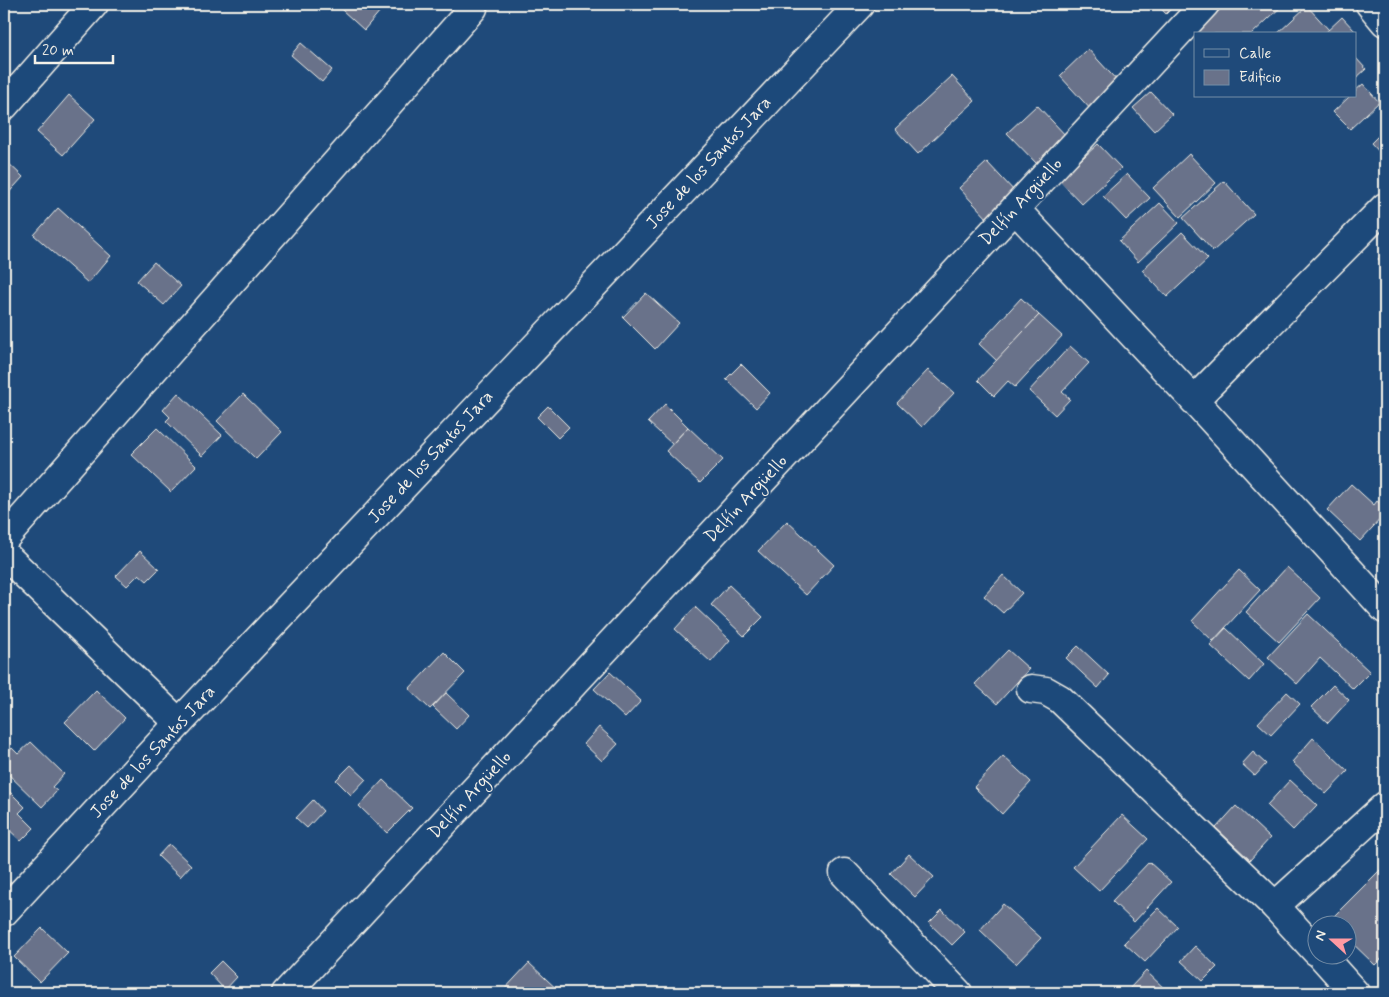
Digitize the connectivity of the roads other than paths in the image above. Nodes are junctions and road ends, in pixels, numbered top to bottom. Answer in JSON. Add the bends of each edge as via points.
{"nodes":[{"id":1,"x":94,"y":4,"type":"edge"},
{"id":2,"x":469,"y":4,"type":"edge"},
{"id":3,"x":860,"y":4,"type":"edge"},
{"id":4,"x":1205,"y":4,"type":"edge"},
{"id":5,"x":1370,"y":4,"type":"edge"},
{"id":6,"x":1385,"y":22,"type":"edge"},
{"id":7,"x":4,"y":106,"type":"edge"},
{"id":8,"x":1385,"y":207,"type":"edge"},
{"id":9,"x":1015,"y":209,"type":"junction"},
{"id":10,"x":1194,"y":400,"type":"junction"},
{"id":11,"x":4,"y":539,"type":"edge"},
{"id":12,"x":4,"y":554,"type":"edge"},
{"id":13,"x":1385,"y":609,"type":"edge"},
{"id":14,"x":1031,"y":689,"type":"dead end"},
{"id":15,"x":179,"y":723,"type":"junction"},
{"id":16,"x":1385,"y":806,"type":"edge"},
{"id":17,"x":844,"y":874,"type":"dead end"},
{"id":18,"x":1275,"y":906,"type":"junction"},
{"id":19,"x":4,"y":912,"type":"edge"},
{"id":20,"x":1306,"y":940,"type":"edge"},
{"id":21,"x":1329,"y":964,"type":"edge"},
{"id":22,"x":286,"y":993,"type":"edge"},
{"id":23,"x":958,"y":993,"type":"edge"},
{"id":24,"x":1355,"y":993,"type":"edge"}],
"edges":[{"from":1,"to":7,"type":"street"},
{"from":2,"to":11,"type":"street","via":[[473,8]]},
{"from":3,"to":15,"type":"street","name":"Jose de los Santos Jara"},
{"from":4,"to":9,"type":"street","name":"Delfín Argüello"},
{"from":5,"to":6,"type":"street"},
{"from":8,"to":10,"type":"street"},
{"from":9,"to":10,"type":"street"},
{"from":9,"to":22,"type":"street","name":"Delfín Argüello"},
{"from":10,"to":13,"type":"street"},
{"from":12,"to":15,"type":"street"},
{"from":14,"to":18,"type":"street","via":[[1046,691],[1060,698]]},
{"from":15,"to":19,"type":"street","name":"Jose de los Santos Jara"},
{"from":16,"to":18,"type":"street"},
{"from":17,"to":23,"type":"street"},
{"from":18,"to":20,"type":"street"},
{"from":21,"to":24,"type":"street"}]}
